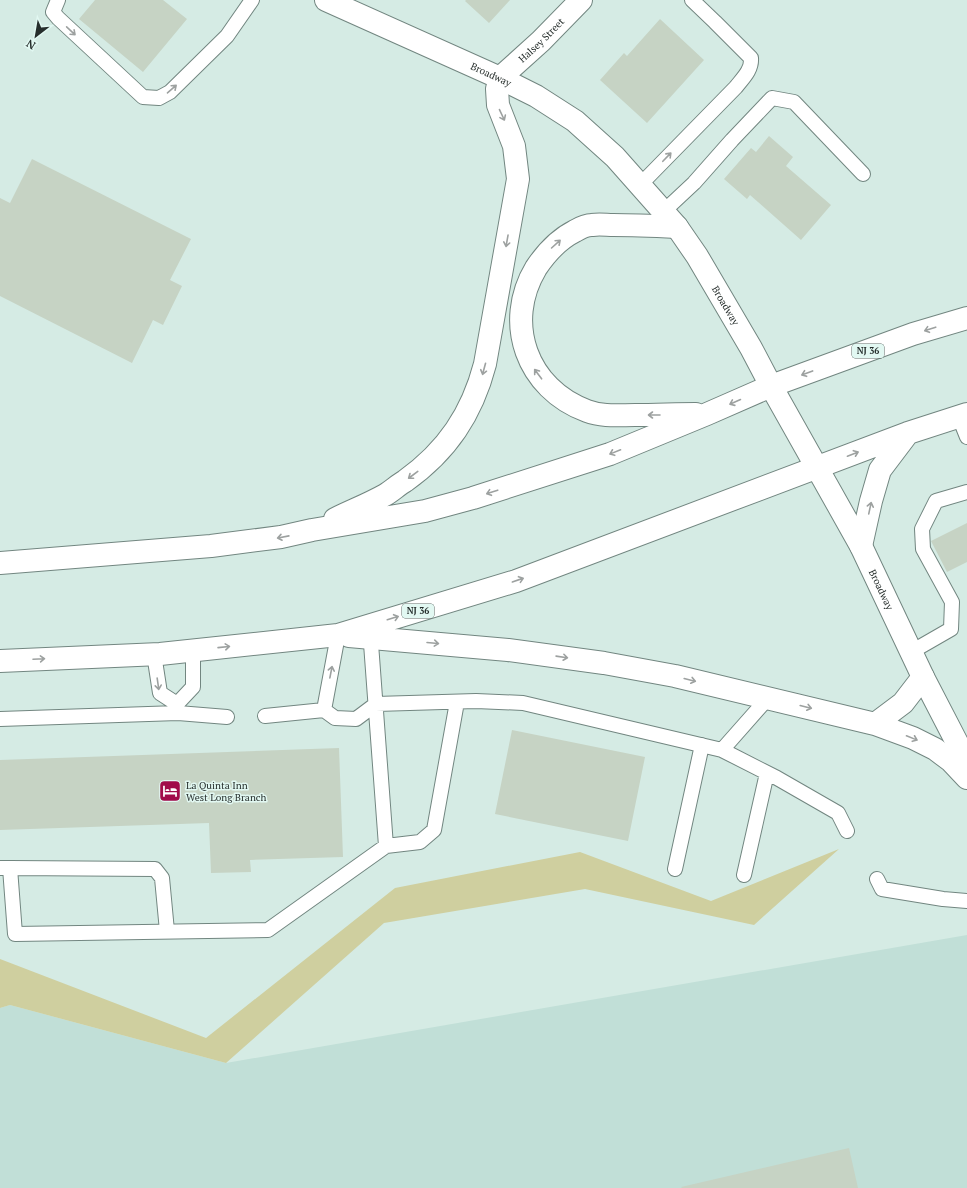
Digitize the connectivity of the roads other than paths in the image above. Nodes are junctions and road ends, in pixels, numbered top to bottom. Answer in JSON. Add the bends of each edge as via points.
{"nodes":[{"id":1,"x":58,"y":0,"type":"edge"},
{"id":2,"x":252,"y":0,"type":"edge"},
{"id":3,"x":326,"y":0,"type":"edge"},
{"id":4,"x":581,"y":0,"type":"edge"},
{"id":5,"x":692,"y":0,"type":"edge"},
{"id":6,"x":500,"y":78,"type":"junction"},
{"id":7,"x":863,"y":174,"type":"dead end"},
{"id":8,"x":640,"y":185,"type":"junction"},
{"id":9,"x":670,"y":220,"type":"junction"},
{"id":10,"x":967,"y":318,"type":"edge"},
{"id":11,"x":771,"y":386,"type":"junction"},
{"id":12,"x":707,"y":414,"type":"junction"},
{"id":13,"x":963,"y":416,"type":"edge"},
{"id":14,"x":908,"y":433,"type":"junction"},
{"id":15,"x":967,"y":437,"type":"edge"},
{"id":16,"x":816,"y":468,"type":"junction"},
{"id":17,"x":967,"y":492,"type":"edge"},
{"id":18,"x":312,"y":530,"type":"junction"},
{"id":19,"x":861,"y":546,"type":"junction"},
{"id":20,"x":0,"y":563,"type":"edge"},
{"id":21,"x":371,"y":632,"type":"junction"},
{"id":22,"x":338,"y":635,"type":"junction"},
{"id":23,"x":192,"y":650,"type":"junction"},
{"id":24,"x":911,"y":652,"type":"junction"},
{"id":25,"x":154,"y":654,"type":"junction"},
{"id":26,"x":0,"y":661,"type":"edge"},
{"id":27,"x":923,"y":677,"type":"junction"},
{"id":28,"x":768,"y":698,"type":"junction"},
{"id":29,"x":457,"y":702,"type":"junction"},
{"id":30,"x":376,"y":704,"type":"junction"},
{"id":31,"x":178,"y":709,"type":"junction"},
{"id":32,"x":324,"y":710,"type":"junction"},
{"id":33,"x":265,"y":716,"type":"dead end"},
{"id":34,"x":227,"y":717,"type":"dead end"},
{"id":35,"x":0,"y":719,"type":"edge"},
{"id":36,"x":875,"y":724,"type":"junction"},
{"id":37,"x":702,"y":745,"type":"junction"},
{"id":38,"x":722,"y":750,"type":"junction"},
{"id":39,"x":967,"y":762,"type":"edge"},
{"id":40,"x":767,"y":773,"type":"junction"},
{"id":41,"x":967,"y":778,"type":"edge"},
{"id":42,"x":847,"y":831,"type":"dead end"},
{"id":43,"x":386,"y":846,"type":"junction"},
{"id":44,"x":5,"y":868,"type":"edge"},
{"id":45,"x":675,"y":869,"type":"dead end"},
{"id":46,"x":744,"y":875,"type":"dead end"},
{"id":47,"x":877,"y":879,"type":"dead end"},
{"id":48,"x":967,"y":901,"type":"edge"},
{"id":49,"x":167,"y":931,"type":"junction"}],
"edges":[{"from":1,"to":2,"type":"lane","one_way":true,"via":[[53,12],[58,18],[143,97],[159,98],[170,92],[227,36]]},
{"from":3,"to":6,"type":"main road","name":"Broadway"},
{"from":4,"to":6,"type":"main road","name":"Halsey Street"},
{"from":8,"to":5,"type":"lane","one_way":true,"via":[[736,87],[752,64],[751,58]]},
{"from":6,"to":8,"type":"main road","name":"Broadway","via":[[536,96],[575,121],[615,157]]},
{"from":6,"to":18,"type":"main road","one_way":true,"via":[[496,97],[514,146],[518,179],[485,364],[477,390],[464,418],[434,457],[385,494]]},
{"from":7,"to":9,"type":"lane","via":[[794,102],[772,98],[694,183]]},
{"from":8,"to":9,"type":"main road","name":"Broadway"},
{"from":9,"to":11,"type":"main road","name":"Broadway","via":[[697,256],[752,348]]},
{"from":12,"to":9,"type":"main road","one_way":true,"via":[[602,415],[587,411],[564,400],[547,386],[532,365],[524,346],[521,316],[524,295],[542,258],[558,242],[591,224],[635,225]]},
{"from":10,"to":11,"type":"main road","number":"NJ 36","one_way":true,"via":[[913,334]]},
{"from":11,"to":12,"type":"main road","number":"NJ 36","one_way":true},
{"from":11,"to":16,"type":"main road","name":"Broadway"},
{"from":12,"to":18,"type":"main road","number":"NJ 36","one_way":true,"via":[[610,454],[473,498],[425,511]]},
{"from":13,"to":14,"type":"main road","number":"NJ 36"},
{"from":13,"to":15,"type":"lane"},
{"from":16,"to":14,"type":"main road","number":"NJ 36","one_way":true},
{"from":19,"to":14,"type":"main road","one_way":true,"via":[[880,470]]},
{"from":16,"to":19,"type":"main road","name":"Broadway"},
{"from":21,"to":16,"type":"main road","number":"NJ 36","one_way":true,"via":[[516,581]]},
{"from":17,"to":24,"type":"lane","via":[[936,501],[922,529],[923,549],[952,602],[950,629]]},
{"from":18,"to":20,"type":"main road","number":"NJ 36","one_way":true,"via":[[281,537],[211,546]]},
{"from":19,"to":24,"type":"main road","name":"Broadway"},
{"from":21,"to":22,"type":"main road"},
{"from":21,"to":28,"type":"main road","one_way":true,"via":[[604,663],[675,676]]},
{"from":21,"to":30,"type":"lane"},
{"from":23,"to":22,"type":"main road","one_way":true},
{"from":32,"to":22,"type":"lane","one_way":true},
{"from":23,"to":25,"type":"main road"},
{"from":23,"to":31,"type":"lane","via":[[193,687]]},
{"from":24,"to":27,"type":"main road","name":"Broadway"},
{"from":26,"to":25,"type":"main road","one_way":true},
{"from":25,"to":31,"type":"lane","one_way":true,"via":[[160,693]]},
{"from":27,"to":36,"type":"main road","via":[[903,703]]},
{"from":27,"to":39,"type":"main road","name":"Broadway"},
{"from":28,"to":36,"type":"main road","one_way":true},
{"from":28,"to":38,"type":"lane"},
{"from":29,"to":30,"type":"lane"},
{"from":29,"to":37,"type":"lane","via":[[523,703]]},
{"from":29,"to":43,"type":"lane","via":[[434,830],[420,842]]},
{"from":30,"to":32,"type":"lane","via":[[356,719],[335,718]]},
{"from":30,"to":43,"type":"lane"},
{"from":31,"to":34,"type":"lane"},
{"from":31,"to":35,"type":"lane"},
{"from":32,"to":33,"type":"lane"},
{"from":36,"to":41,"type":"main road","one_way":true,"via":[[935,749]]},
{"from":37,"to":38,"type":"lane"},
{"from":37,"to":45,"type":"lane"},
{"from":38,"to":40,"type":"lane"},
{"from":40,"to":42,"type":"lane","via":[[838,813]]},
{"from":40,"to":46,"type":"lane"},
{"from":43,"to":49,"type":"lane","via":[[268,930]]},
{"from":44,"to":49,"type":"lane","via":[[155,868],[162,878]]},
{"from":44,"to":49,"type":"lane","via":[[15,934]]},
{"from":47,"to":48,"type":"lane","via":[[882,889]]}]}
